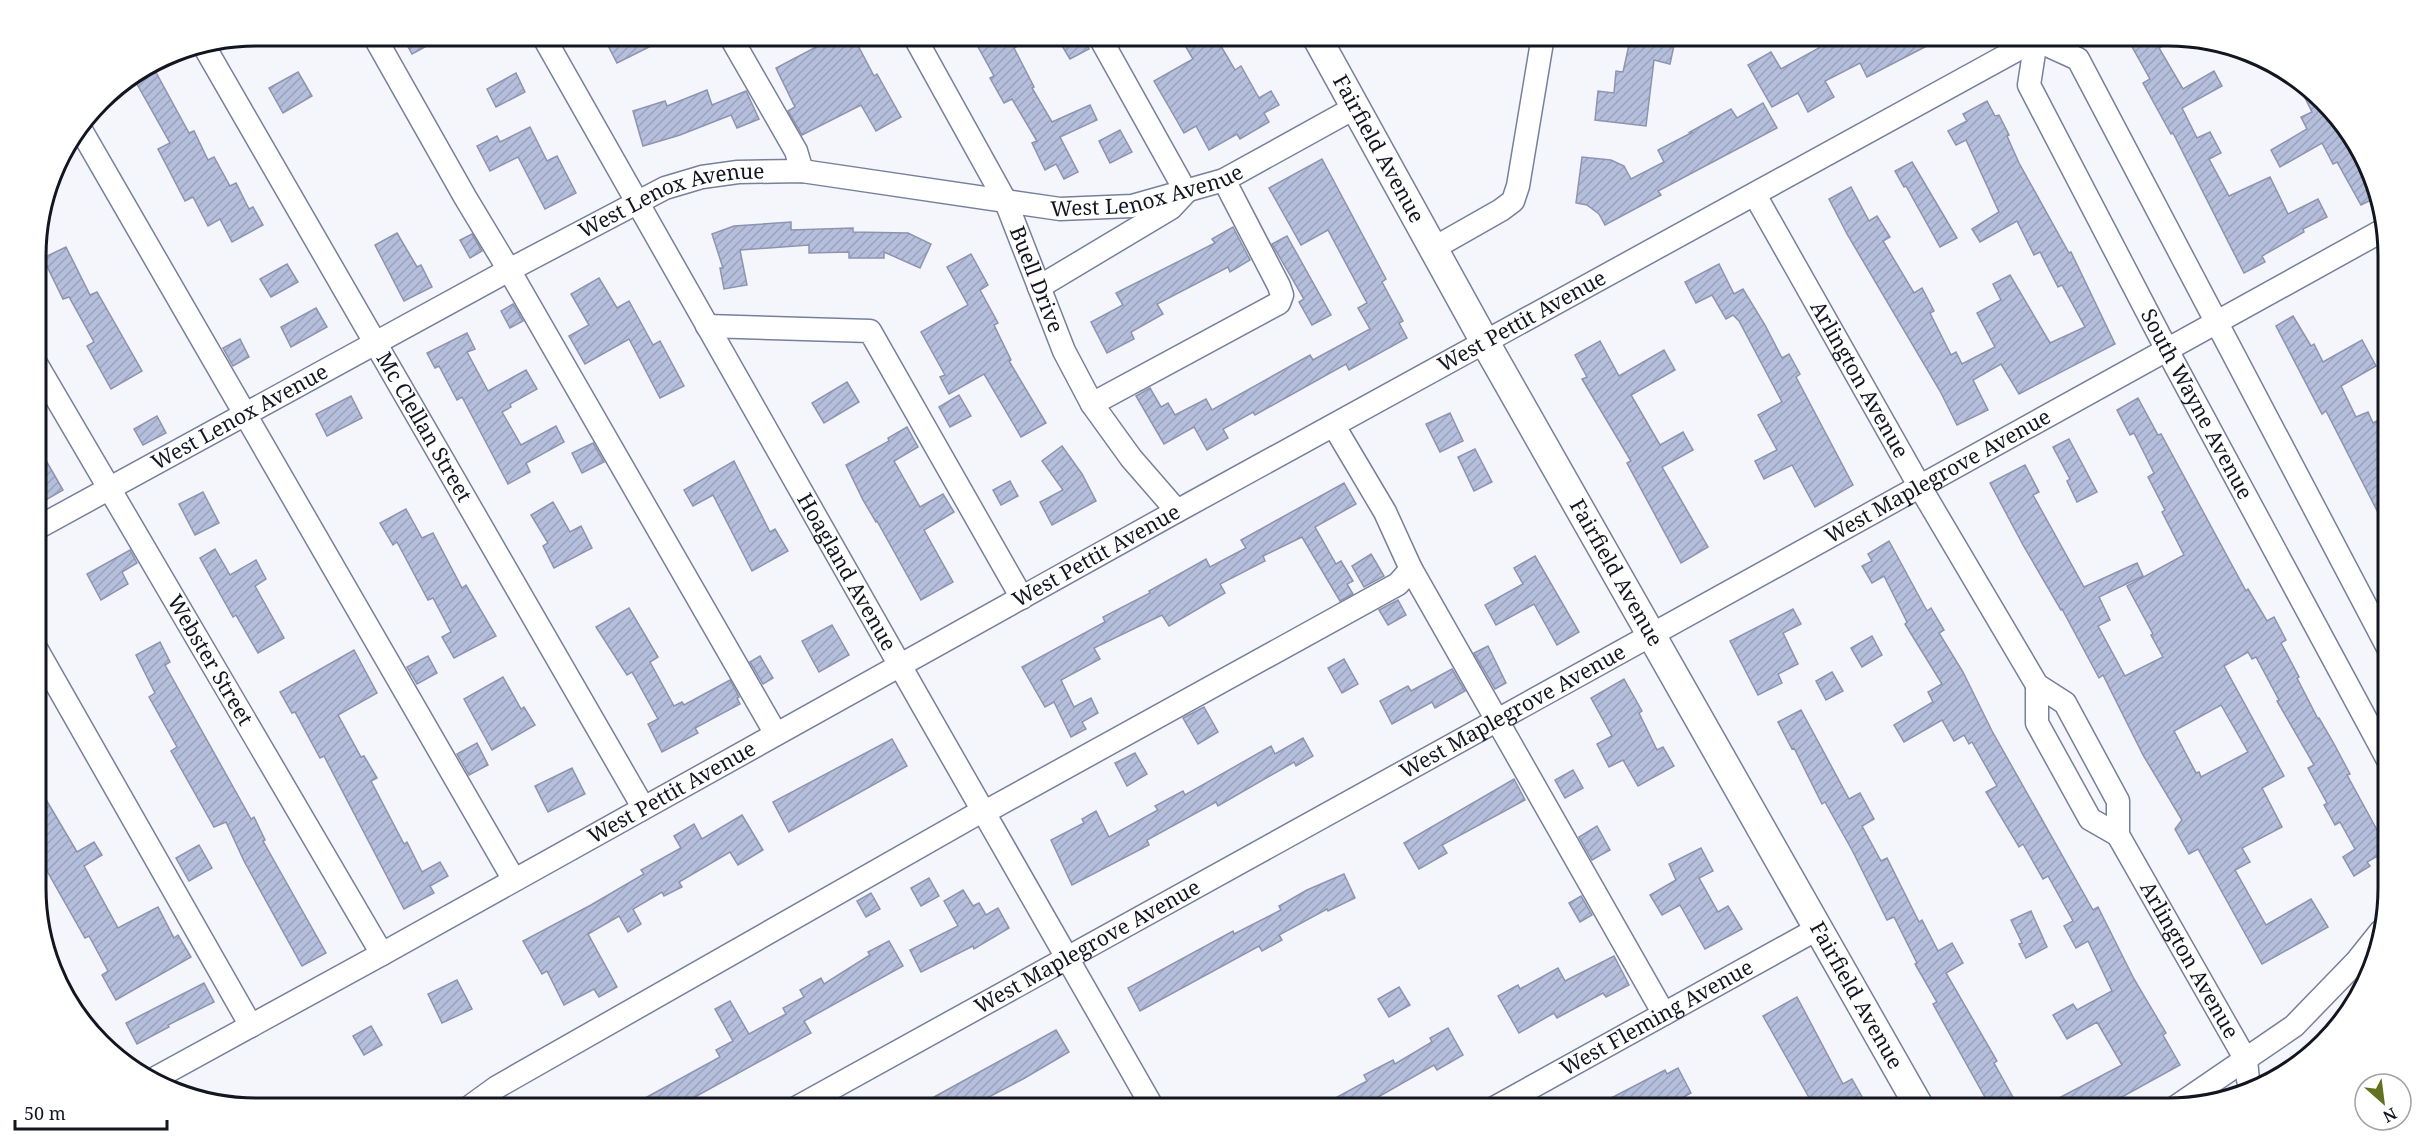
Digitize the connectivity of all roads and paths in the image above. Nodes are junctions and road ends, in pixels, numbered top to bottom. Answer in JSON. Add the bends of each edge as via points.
{"nodes":[{"id":1,"x":1322,"y":46,"type":"edge"},
{"id":2,"x":1541,"y":46,"type":"edge"},
{"id":3,"x":2021,"y":46,"type":"edge"},
{"id":4,"x":2035,"y":46,"type":"edge"},
{"id":5,"x":2054,"y":46,"type":"edge"},
{"id":6,"x":380,"y":47,"type":"edge"},
{"id":7,"x":549,"y":47,"type":"edge"},
{"id":8,"x":736,"y":47,"type":"edge"},
{"id":9,"x":920,"y":47,"type":"edge"},
{"id":10,"x":1105,"y":47,"type":"edge"},
{"id":11,"x":208,"y":53,"type":"edge"},
{"id":12,"x":1356,"y":107,"type":"junction"},
{"id":13,"x":85,"y":136,"type":"edge"},
{"id":14,"x":802,"y":171,"type":"junction"},
{"id":15,"x":1224,"y":180,"type":"junction"},
{"id":16,"x":1186,"y":192,"type":"junction"},
{"id":17,"x":1755,"y":195,"type":"junction"},
{"id":18,"x":636,"y":201,"type":"junction"},
{"id":19,"x":1006,"y":202,"type":"junction"},
{"id":20,"x":2377,"y":233,"type":"edge"},
{"id":21,"x":1434,"y":248,"type":"junction"},
{"id":22,"x":509,"y":270,"type":"junction"},
{"id":23,"x":1039,"y":287,"type":"junction"},
{"id":24,"x":2217,"y":322,"type":"junction"},
{"id":25,"x":707,"y":326,"type":"junction"},
{"id":26,"x":374,"y":343,"type":"junction"},
{"id":27,"x":1486,"y":344,"type":"junction"},
{"id":28,"x":2167,"y":350,"type":"junction"},
{"id":29,"x":47,"y":382,"type":"edge"},
{"id":30,"x":1092,"y":404,"type":"junction"},
{"id":31,"x":245,"y":413,"type":"junction"},
{"id":32,"x":1334,"y":426,"type":"junction"},
{"id":33,"x":1920,"y":487,"type":"junction"},
{"id":34,"x":107,"y":488,"type":"junction"},
{"id":35,"x":1177,"y":512,"type":"junction"},
{"id":36,"x":47,"y":523,"type":"edge"},
{"id":37,"x":1411,"y":569,"type":"junction"},
{"id":38,"x":1022,"y":598,"type":"junction"},
{"id":39,"x":2378,"y":629,"type":"edge"},
{"id":40,"x":1652,"y":636,"type":"junction"},
{"id":41,"x":46,"y":666,"type":"edge"},
{"id":42,"x":899,"y":667,"type":"junction"},
{"id":43,"x":2037,"y":685,"type":"junction"},
{"id":44,"x":1498,"y":720,"type":"junction"},
{"id":45,"x":776,"y":734,"type":"junction"},
{"id":46,"x":2378,"y":742,"type":"edge"},
{"id":47,"x":643,"y":807,"type":"junction"},
{"id":48,"x":985,"y":812,"type":"junction"},
{"id":49,"x":2118,"y":835,"type":"junction"},
{"id":50,"x":514,"y":880,"type":"junction"},
{"id":51,"x":1819,"y":928,"type":"junction"},
{"id":52,"x":382,"y":954,"type":"junction"},
{"id":53,"x":1067,"y":958,"type":"junction"},
{"id":54,"x":2360,"y":973,"type":"edge"},
{"id":55,"x":1664,"y":1014,"type":"junction"},
{"id":56,"x":251,"y":1026,"type":"junction"},
{"id":57,"x":2246,"y":1060,"type":"junction"},
{"id":58,"x":163,"y":1075,"type":"edge"},
{"id":59,"x":2249,"y":1081,"type":"edge"},
{"id":60,"x":2192,"y":1096,"type":"edge"},
{"id":61,"x":1513,"y":1097,"type":"edge"},
{"id":62,"x":1914,"y":1097,"type":"edge"},
{"id":63,"x":482,"y":1098,"type":"edge"},
{"id":64,"x":815,"y":1098,"type":"edge"},
{"id":65,"x":1147,"y":1098,"type":"edge"}],
"edges":[{"from":1,"to":12,"type":"main road","name":"Fairfield Avenue"},
{"from":2,"to":21,"type":"street","via":[[1513,201]]},
{"from":3,"to":17,"type":"street","name":"West Pettit Avenue"},
{"from":4,"to":28,"type":"street","name":"South Wayne Avenue","via":[[2029,85]]},
{"from":5,"to":24,"type":"street","via":[[2078,59]]},
{"from":6,"to":22,"type":"street"},
{"from":7,"to":18,"type":"street","name":"Hoagland Avenue"},
{"from":8,"to":14,"type":"street","via":[[796,151]]},
{"from":9,"to":19,"type":"street","name":"Buell Drive"},
{"from":10,"to":16,"type":"street"},
{"from":11,"to":26,"type":"street","name":"Mc Clellan Street"},
{"from":12,"to":15,"type":"street","name":"West Lenox Avenue"},
{"from":12,"to":21,"type":"main road","name":"Fairfield Avenue"},
{"from":13,"to":31,"type":"street"},
{"from":14,"to":18,"type":"street","name":"West Lenox Avenue","via":[[702,177]]},
{"from":14,"to":19,"type":"street","name":"West Lenox Avenue"},
{"from":15,"to":16,"type":"street","name":"West Lenox Avenue"},
{"from":15,"to":30,"type":"street","via":[[1279,286],[1279,303]]},
{"from":16,"to":19,"type":"street","name":"West Lenox Avenue","via":[[1132,206],[1060,209]]},
{"from":16,"to":23,"type":"street","via":[[1171,208]]},
{"from":17,"to":27,"type":"street","name":"West Pettit Avenue"},
{"from":17,"to":33,"type":"street","name":"Arlington Avenue"},
{"from":18,"to":22,"type":"street","name":"West Lenox Avenue"},
{"from":18,"to":25,"type":"street","name":"Hoagland Avenue"},
{"from":19,"to":23,"type":"street","name":"Buell Drive"},
{"from":20,"to":24,"type":"street","name":"West Maplegrove Avenue"},
{"from":21,"to":27,"type":"main road","name":"Fairfield Avenue"},
{"from":22,"to":26,"type":"street","name":"West Lenox Avenue"},
{"from":22,"to":45,"type":"street"},
{"from":23,"to":30,"type":"street","name":"Buell Drive","via":[[1064,351]]},
{"from":24,"to":28,"type":"street","name":"West Maplegrove Avenue"},
{"from":24,"to":39,"type":"street"},
{"from":25,"to":38,"type":"street","via":[[870,331]]},
{"from":25,"to":42,"type":"street","name":"Hoagland Avenue"},
{"from":26,"to":31,"type":"street","name":"West Lenox Avenue"},
{"from":26,"to":47,"type":"street","name":"Mc Clellan Street"},
{"from":27,"to":32,"type":"street","name":"West Pettit Avenue"},
{"from":27,"to":40,"type":"main road","name":"Fairfield Avenue"},
{"from":28,"to":33,"type":"street","name":"West Maplegrove Avenue"},
{"from":28,"to":46,"type":"street","name":"South Wayne Avenue"},
{"from":29,"to":34,"type":"street","name":"Webster Street"},
{"from":30,"to":35,"type":"street","name":"Buell Drive"},
{"from":31,"to":34,"type":"street","name":"West Lenox Avenue"},
{"from":31,"to":50,"type":"street"},
{"from":32,"to":35,"type":"street","name":"West Pettit Avenue"},
{"from":32,"to":37,"type":"street","via":[[1385,512]]},
{"from":33,"to":40,"type":"street","name":"West Maplegrove Avenue"},
{"from":33,"to":43,"type":"street","name":"Arlington Avenue"},
{"from":34,"to":36,"type":"street","name":"West Lenox Avenue"},
{"from":34,"to":52,"type":"street","name":"Webster Street"},
{"from":35,"to":38,"type":"street","name":"West Pettit Avenue"},
{"from":37,"to":44,"type":"street"},
{"from":37,"to":48,"type":"street","via":[[1398,584],[1350,612]]},
{"from":38,"to":42,"type":"street","name":"West Pettit Avenue"},
{"from":40,"to":44,"type":"street","name":"West Maplegrove Avenue"},
{"from":40,"to":51,"type":"main road","name":"Fairfield Avenue"},
{"from":41,"to":56,"type":"street"},
{"from":42,"to":45,"type":"street","name":"West Pettit Avenue"},
{"from":42,"to":48,"type":"street","name":"Hoagland Avenue"},
{"from":43,"to":49,"type":"street","name":"Arlington Avenue","via":[[2065,703],[2118,801]]},
{"from":43,"to":49,"type":"street","via":[[2037,723],[2042,733],[2090,819]]},
{"from":44,"to":53,"type":"street","name":"West Maplegrove Avenue"},
{"from":44,"to":55,"type":"street"},
{"from":45,"to":47,"type":"street","name":"West Pettit Avenue"},
{"from":47,"to":50,"type":"street","name":"West Pettit Avenue"},
{"from":48,"to":53,"type":"street","name":"Hoagland Avenue"},
{"from":48,"to":63,"type":"street"},
{"from":49,"to":57,"type":"street","name":"Arlington Avenue"},
{"from":50,"to":52,"type":"street","name":"West Pettit Avenue"},
{"from":51,"to":55,"type":"street","name":"West Fleming Avenue"},
{"from":51,"to":62,"type":"main road","name":"Fairfield Avenue"},
{"from":52,"to":56,"type":"street","name":"West Pettit Avenue"},
{"from":53,"to":64,"type":"street","name":"West Maplegrove Avenue"},
{"from":53,"to":65,"type":"street","name":"Hoagland Avenue"},
{"from":54,"to":57,"type":"street"},
{"from":55,"to":61,"type":"street","name":"West Fleming Avenue"},
{"from":56,"to":58,"type":"street","name":"West Pettit Avenue"},
{"from":57,"to":59,"type":"street","name":"Arlington Avenue"},
{"from":57,"to":60,"type":"street"}]}
